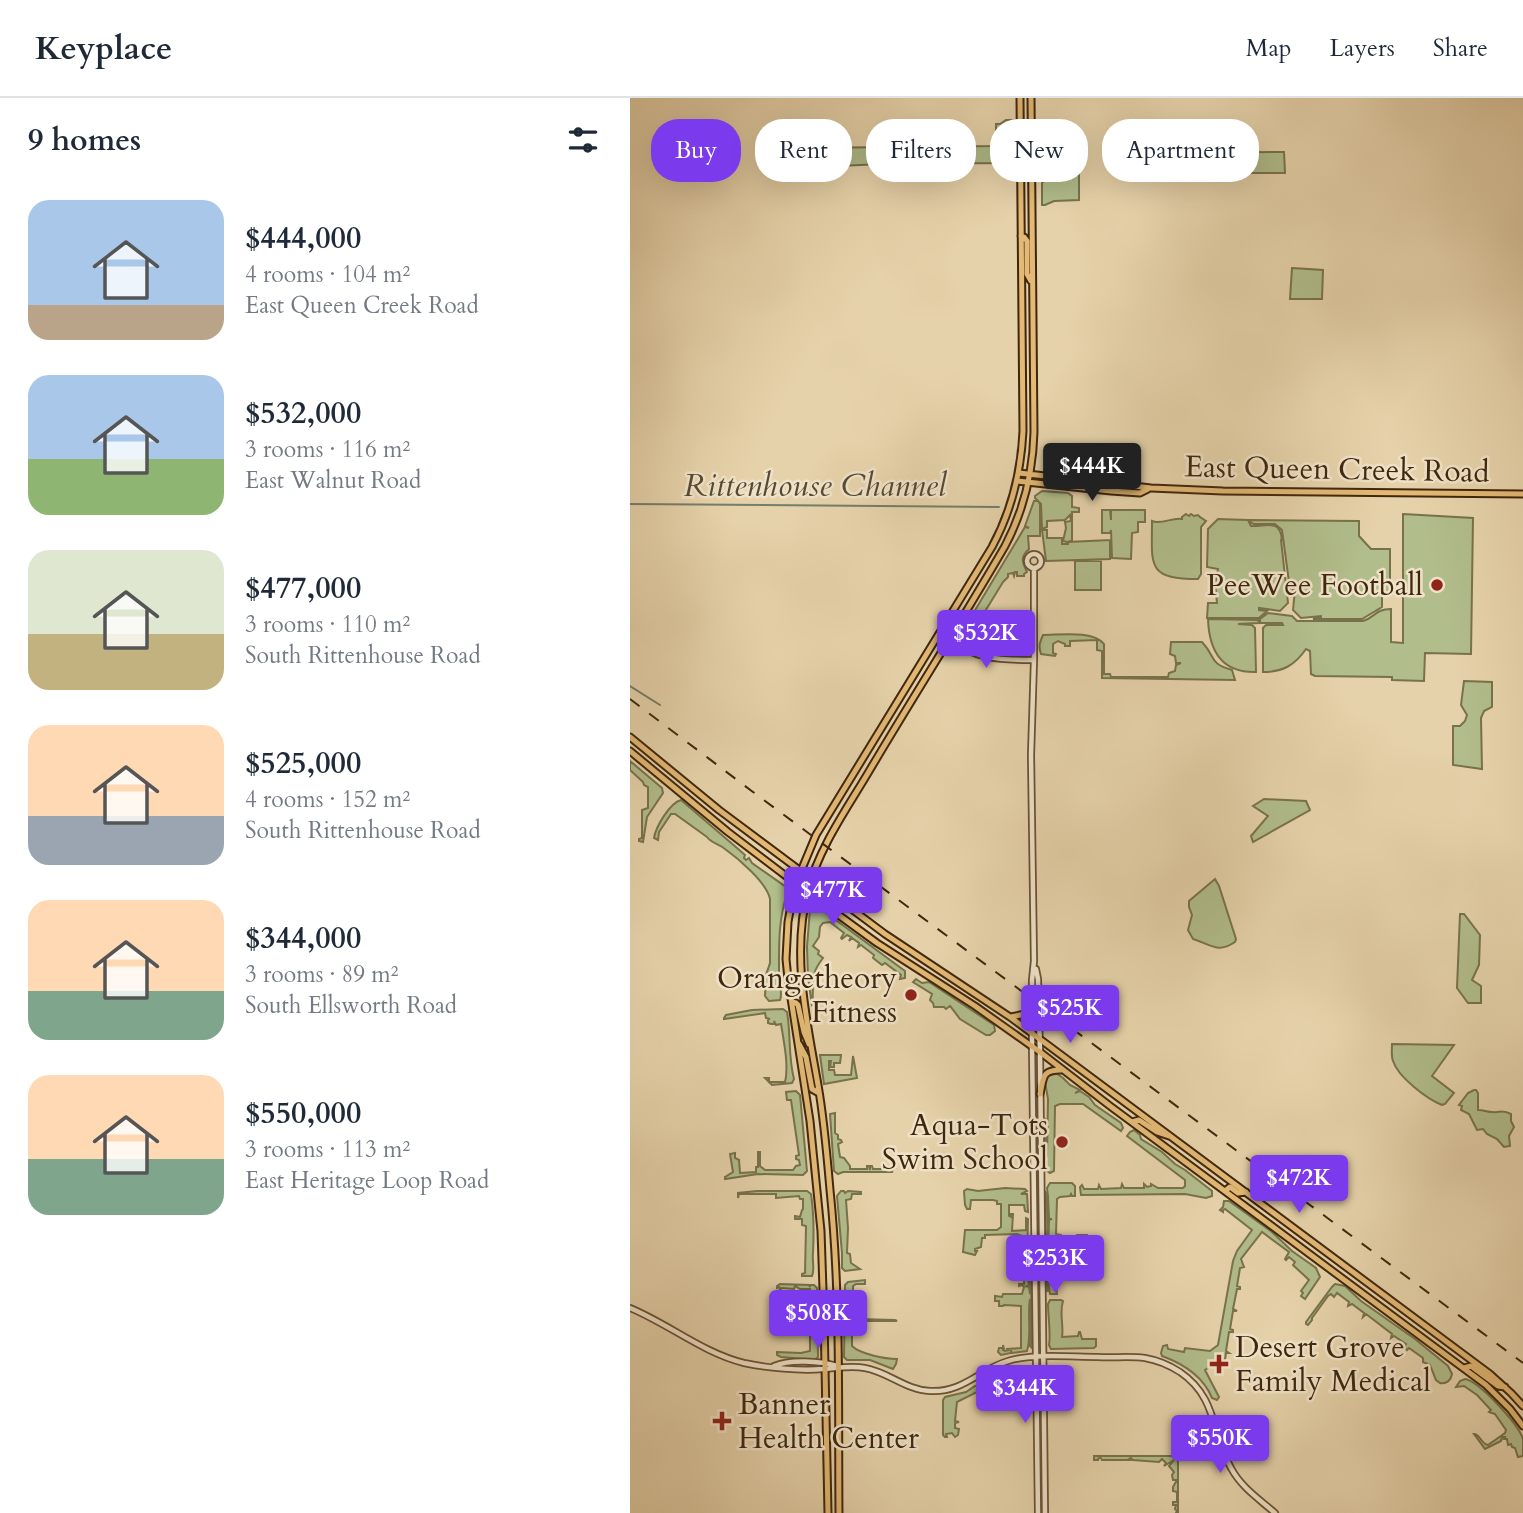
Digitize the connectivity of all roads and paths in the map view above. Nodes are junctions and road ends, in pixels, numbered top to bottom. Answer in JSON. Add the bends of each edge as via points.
{"nodes":[{"id":1,"x":1020,"y":98,"type":"edge"},
{"id":2,"x":1031,"y":98,"type":"edge"},
{"id":3,"x":1021,"y":236,"type":"junction"},
{"id":4,"x":1033,"y":284,"type":"junction"},
{"id":5,"x":1018,"y":477,"type":"junction"},
{"id":6,"x":1029,"y":479,"type":"junction"},
{"id":7,"x":1523,"y":494,"type":"edge"},
{"id":8,"x":1034,"y":568,"type":"dead end"},
{"id":9,"x":939,"y":635,"type":"junction"},
{"id":10,"x":949,"y":640,"type":"junction"},
{"id":11,"x":1034,"y":660,"type":"junction"},
{"id":12,"x":630,"y":737,"type":"edge"},
{"id":13,"x":630,"y":751,"type":"edge"},
{"id":14,"x":684,"y":780,"type":"junction"},
{"id":15,"x":677,"y":789,"type":"junction"},
{"id":16,"x":801,"y":871,"type":"junction"},
{"id":17,"x":811,"y":878,"type":"junction"},
{"id":18,"x":797,"y":884,"type":"junction"},
{"id":19,"x":807,"y":892,"type":"junction"},
{"id":20,"x":1034,"y":961,"type":"junction"},
{"id":21,"x":792,"y":1002,"type":"junction"},
{"id":22,"x":1032,"y":1007,"type":"junction"},
{"id":23,"x":1010,"y":1017,"type":"junction"},
{"id":24,"x":1032,"y":1033,"type":"junction"},
{"id":25,"x":1040,"y":1039,"type":"junction"},
{"id":26,"x":798,"y":1042,"type":"junction"},
{"id":27,"x":1032,"y":1046,"type":"junction"},
{"id":28,"x":812,"y":1050,"type":"junction"},
{"id":29,"x":1040,"y":1052,"type":"junction"},
{"id":30,"x":1063,"y":1070,"type":"junction"},
{"id":31,"x":820,"y":1093,"type":"junction"},
{"id":32,"x":1040,"y":1094,"type":"junction"},
{"id":33,"x":1132,"y":1122,"type":"junction"},
{"id":34,"x":1172,"y":1137,"type":"junction"},
{"id":35,"x":1224,"y":1191,"type":"junction"},
{"id":36,"x":1246,"y":1192,"type":"junction"},
{"id":37,"x":630,"y":1308,"type":"edge"},
{"id":38,"x":1036,"y":1357,"type":"junction"},
{"id":39,"x":1044,"y":1357,"type":"junction"},
{"id":40,"x":825,"y":1366,"type":"junction"},
{"id":41,"x":838,"y":1367,"type":"junction"},
{"id":42,"x":1464,"y":1368,"type":"junction"},
{"id":43,"x":1505,"y":1387,"type":"junction"},
{"id":44,"x":1523,"y":1406,"type":"edge"},
{"id":45,"x":1523,"y":1426,"type":"edge"},
{"id":46,"x":828,"y":1513,"type":"edge"},
{"id":47,"x":839,"y":1513,"type":"edge"},
{"id":48,"x":1038,"y":1513,"type":"edge"},
{"id":49,"x":1045,"y":1513,"type":"edge"},
{"id":50,"x":1275,"y":1513,"type":"edge"}],
"edges":[{"from":1,"to":3,"type":"main road"},
{"from":2,"to":4,"type":"main road"},
{"from":3,"to":4,"type":"main road","via":[[1027,242],[1027,274]]},
{"from":3,"to":5,"type":"main road","via":[[1023,431]]},
{"from":4,"to":6,"type":"main road","via":[[1034,432]]},
{"from":5,"to":6,"type":"main road","name":"East Queen Creek Road"},
{"from":5,"to":9,"type":"main road","via":[[999,534]]},
{"from":6,"to":7,"type":"main road","name":"East Queen Creek Road","via":[[1223,491]]},
{"from":6,"to":10,"type":"main road","via":[[1006,546]]},
{"from":8,"to":11,"type":"street"},
{"from":9,"to":10,"type":"street"},
{"from":9,"to":16,"type":"main road","via":[[822,824]]},
{"from":10,"to":11,"type":"street","via":[[995,659]]},
{"from":10,"to":17,"type":"main road","via":[[834,831]]},
{"from":11,"to":20,"type":"street"},
{"from":12,"to":14,"type":"main road"},
{"from":13,"to":15,"type":"main road"},
{"from":14,"to":15,"type":"main road"},
{"from":14,"to":16,"type":"main road"},
{"from":15,"to":18,"type":"main road"},
{"from":16,"to":17,"type":"main road"},
{"from":16,"to":18,"type":"main road"},
{"from":17,"to":19,"type":"main road"},
{"from":17,"to":23,"type":"main road"},
{"from":18,"to":19,"type":"main road"},
{"from":18,"to":21,"type":"main road","via":[[787,940]]},
{"from":19,"to":27,"type":"main road"},
{"from":19,"to":28,"type":"main road","via":[[800,956]]},
{"from":20,"to":22,"type":"street"},
{"from":20,"to":25,"type":"street"},
{"from":21,"to":26,"type":"main road"},
{"from":21,"to":28,"type":"main road","via":[[798,1005]]},
{"from":22,"to":23,"type":"main road","via":[[1026,1014]]},
{"from":22,"to":24,"type":"street"},
{"from":23,"to":24,"type":"main road"},
{"from":24,"to":25,"type":"main road"},
{"from":24,"to":27,"type":"street"},
{"from":25,"to":29,"type":"street"},
{"from":25,"to":34,"type":"main road"},
{"from":26,"to":31,"type":"main road","via":[[813,1089]]},
{"from":26,"to":40,"type":"main road","via":[[818,1192]]},
{"from":27,"to":29,"type":"main road"},
{"from":27,"to":38,"type":"street"},
{"from":28,"to":31,"type":"main road"},
{"from":29,"to":30,"type":"main road"},
{"from":29,"to":32,"type":"street"},
{"from":30,"to":32,"type":"main road","via":[[1046,1073]]},
{"from":30,"to":33,"type":"main road"},
{"from":31,"to":41,"type":"main road","via":[[833,1219]]},
{"from":32,"to":39,"type":"street"},
{"from":33,"to":34,"type":"main road","via":[[1139,1120]]},
{"from":33,"to":35,"type":"main road"},
{"from":34,"to":36,"type":"main road"},
{"from":35,"to":36,"type":"main road","via":[[1230,1187]]},
{"from":35,"to":42,"type":"main road"},
{"from":36,"to":43,"type":"main road"},
{"from":37,"to":40,"type":"street","via":[[728,1358],[783,1369]]},
{"from":38,"to":39,"type":"street"},
{"from":38,"to":41,"type":"street","via":[[1006,1361],[966,1384],[938,1391],[914,1388],[873,1369]]},
{"from":38,"to":48,"type":"street"},
{"from":39,"to":49,"type":"street"},
{"from":39,"to":50,"type":"street","via":[[1142,1358],[1180,1373],[1197,1387],[1211,1409],[1235,1475]]},
{"from":40,"to":41,"type":"street"},
{"from":40,"to":46,"type":"main road"},
{"from":41,"to":47,"type":"main road"},
{"from":42,"to":43,"type":"main road","via":[[1471,1366]]},
{"from":42,"to":45,"type":"main road","via":[[1498,1395]]},
{"from":43,"to":44,"type":"main road"}]}
